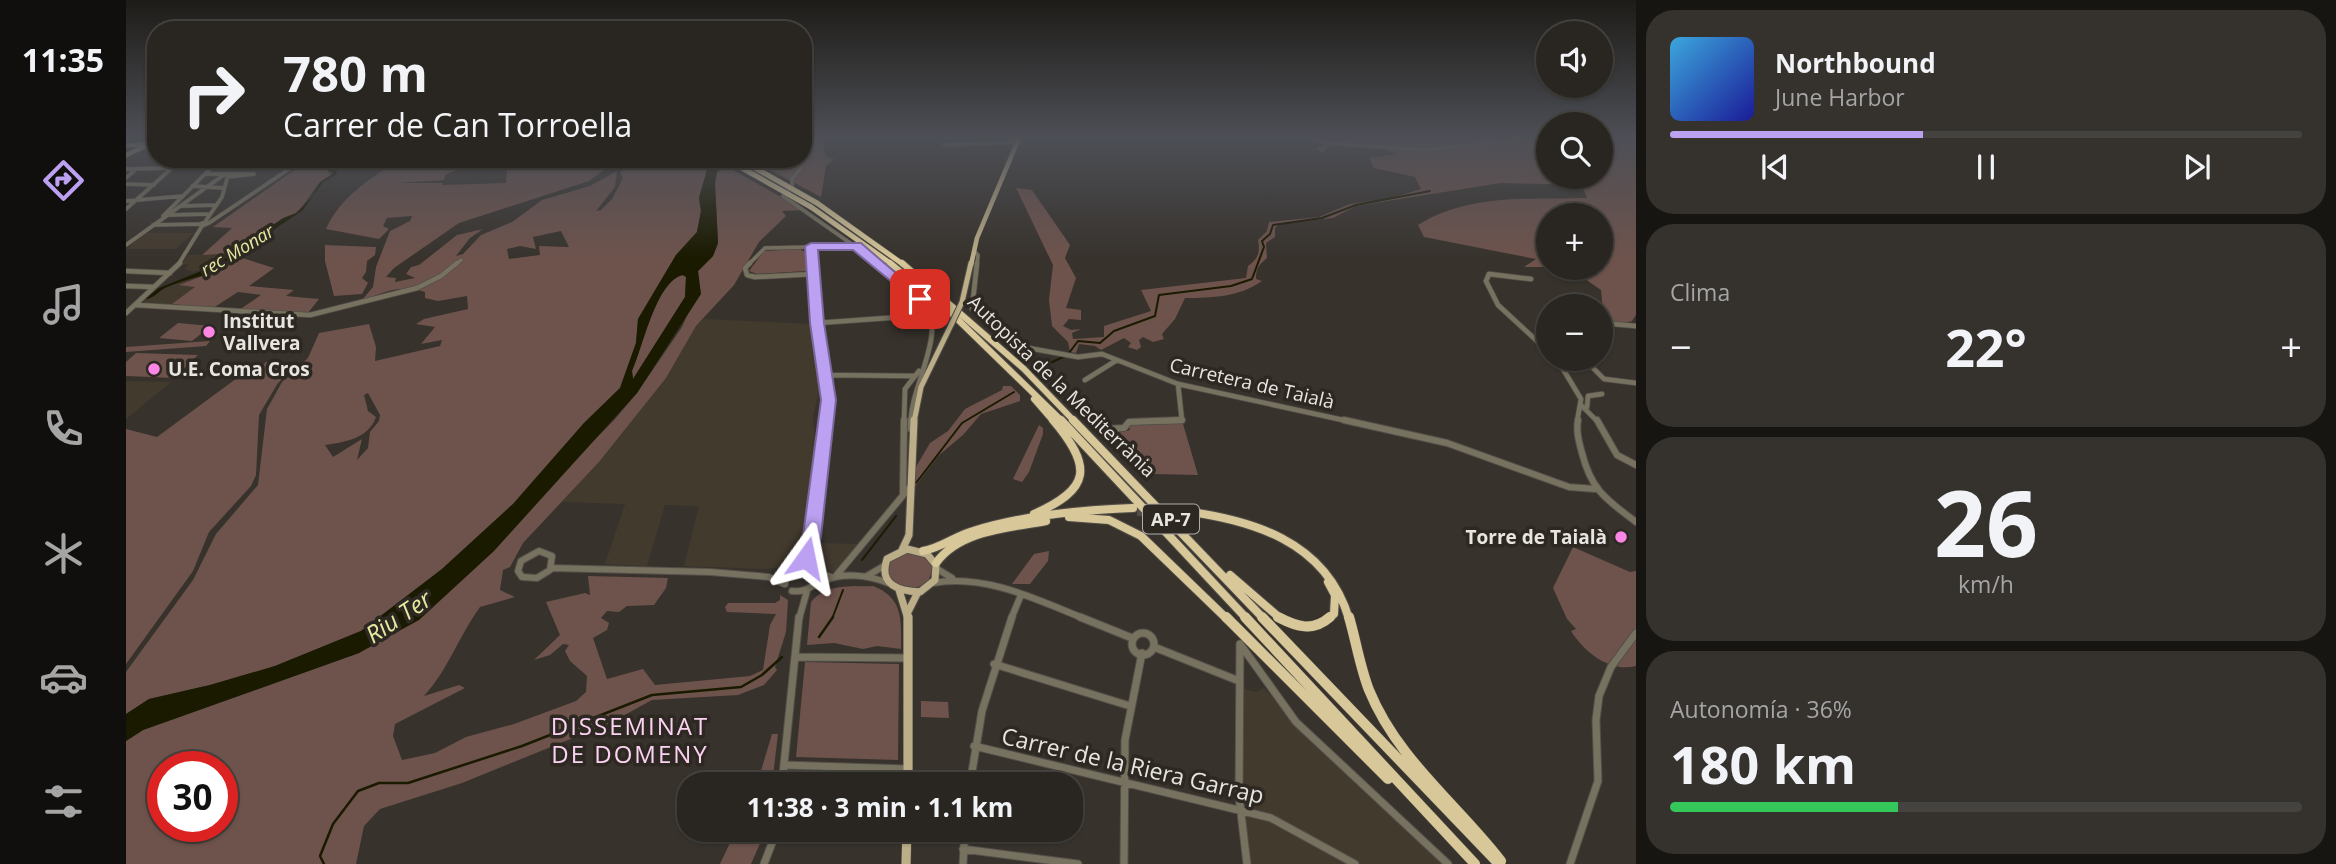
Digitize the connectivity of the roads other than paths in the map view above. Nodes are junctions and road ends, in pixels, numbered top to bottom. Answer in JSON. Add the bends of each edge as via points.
{"nodes":[{"id":1,"x":161,"y":178,"type":"edge"},
{"id":2,"x":201,"y":178,"type":"edge"},
{"id":3,"x":221,"y":178,"type":"edge"},
{"id":4,"x":226,"y":178,"type":"edge"},
{"id":5,"x":275,"y":178,"type":"edge"},
{"id":6,"x":763,"y":178,"type":"edge"},
{"id":7,"x":770,"y":178,"type":"edge"},
{"id":8,"x":793,"y":178,"type":"edge"},
{"id":9,"x":1003,"y":178,"type":"edge"},
{"id":10,"x":126,"y":184,"type":"edge"},
{"id":11,"x":154,"y":185,"type":"junction"},
{"id":12,"x":192,"y":187,"type":"junction"},
{"id":13,"x":207,"y":187,"type":"junction"},
{"id":14,"x":224,"y":188,"type":"junction"},
{"id":15,"x":183,"y":195,"type":"junction"},
{"id":16,"x":137,"y":200,"type":"junction"},
{"id":17,"x":126,"y":201,"type":"edge"},
{"id":18,"x":217,"y":205,"type":"junction"},
{"id":19,"x":814,"y":205,"type":"junction"},
{"id":20,"x":180,"y":207,"type":"junction"},
{"id":21,"x":126,"y":209,"type":"edge"},
{"id":22,"x":210,"y":214,"type":"junction"},
{"id":23,"x":169,"y":215,"type":"junction"},
{"id":24,"x":204,"y":224,"type":"junction"},
{"id":25,"x":153,"y":225,"type":"junction"},
{"id":26,"x":126,"y":246,"type":"edge"},
{"id":27,"x":811,"y":246,"type":"junction"},
{"id":28,"x":856,"y":246,"type":"junction"},
{"id":29,"x":974,"y":251,"type":"junction"},
{"id":30,"x":461,"y":260,"type":"dead end"},
{"id":31,"x":126,"y":271,"type":"edge"},
{"id":32,"x":170,"y":273,"type":"junction"},
{"id":33,"x":814,"y":274,"type":"junction"},
{"id":34,"x":1531,"y":279,"type":"dead end"},
{"id":35,"x":126,"y":286,"type":"edge"},
{"id":36,"x":155,"y":287,"type":"junction"},
{"id":37,"x":137,"y":305,"type":"junction"},
{"id":38,"x":126,"y":313,"type":"edge"},
{"id":39,"x":930,"y":314,"type":"junction"},
{"id":40,"x":817,"y":323,"type":"junction"},
{"id":41,"x":1613,"y":324,"type":"edge"},
{"id":42,"x":1634,"y":327,"type":"edge"},
{"id":43,"x":1536,"y":340,"type":"edge"},
{"id":44,"x":1117,"y":360,"type":"junction"},
{"id":45,"x":1565,"y":371,"type":"edge"},
{"id":46,"x":1596,"y":371,"type":"edge"},
{"id":47,"x":1015,"y":374,"type":"junction"},
{"id":48,"x":827,"y":375,"type":"junction"},
{"id":49,"x":917,"y":375,"type":"junction"},
{"id":50,"x":1086,"y":380,"type":"dead end"},
{"id":51,"x":1636,"y":383,"type":"edge"},
{"id":52,"x":1178,"y":384,"type":"junction"},
{"id":53,"x":1602,"y":394,"type":"dead end"},
{"id":54,"x":1081,"y":403,"type":"dead end"},
{"id":55,"x":1584,"y":408,"type":"junction"},
{"id":56,"x":911,"y":432,"type":"junction"},
{"id":57,"x":1636,"y":465,"type":"edge"},
{"id":58,"x":910,"y":487,"type":"junction"},
{"id":59,"x":1595,"y":489,"type":"junction"},
{"id":60,"x":903,"y":495,"type":"junction"},
{"id":61,"x":1069,"y":517,"type":"junction"},
{"id":62,"x":1014,"y":522,"type":"junction"},
{"id":63,"x":1636,"y":522,"type":"edge"},
{"id":64,"x":1186,"y":534,"type":"junction"},
{"id":65,"x":909,"y":535,"type":"junction"},
{"id":66,"x":902,"y":550,"type":"junction"},
{"id":67,"x":921,"y":551,"type":"junction"},
{"id":68,"x":806,"y":558,"type":"junction"},
{"id":69,"x":794,"y":566,"type":"junction"},
{"id":70,"x":884,"y":566,"type":"junction"},
{"id":71,"x":937,"y":566,"type":"junction"},
{"id":72,"x":551,"y":568,"type":"junction"},
{"id":73,"x":813,"y":570,"type":"junction"},
{"id":74,"x":786,"y":572,"type":"junction"},
{"id":75,"x":867,"y":576,"type":"junction"},
{"id":76,"x":769,"y":577,"type":"junction"},
{"id":77,"x":833,"y":577,"type":"junction"},
{"id":78,"x":953,"y":578,"type":"junction"},
{"id":79,"x":889,"y":583,"type":"junction"},
{"id":80,"x":933,"y":583,"type":"junction"},
{"id":81,"x":784,"y":584,"type":"junction"},
{"id":82,"x":814,"y":586,"type":"junction"},
{"id":83,"x":899,"y":590,"type":"junction"},
{"id":84,"x":792,"y":591,"type":"junction"},
{"id":85,"x":807,"y":591,"type":"junction"},
{"id":86,"x":918,"y":592,"type":"junction"},
{"id":87,"x":1021,"y":595,"type":"junction"},
{"id":88,"x":800,"y":609,"type":"junction"},
{"id":89,"x":908,"y":612,"type":"junction"},
{"id":90,"x":1636,"y":633,"type":"edge"},
{"id":91,"x":1132,"y":638,"type":"junction"},
{"id":92,"x":1240,"y":643,"type":"joint"},
{"id":93,"x":1154,"y":647,"type":"junction"},
{"id":94,"x":1142,"y":653,"type":"junction"},
{"id":95,"x":796,"y":657,"type":"junction"},
{"id":96,"x":908,"y":658,"type":"junction"},
{"id":97,"x":994,"y":664,"type":"junction"},
{"id":98,"x":1239,"y":681,"type":"junction"},
{"id":99,"x":1130,"y":706,"type":"junction"},
{"id":100,"x":974,"y":746,"type":"junction"},
{"id":101,"x":784,"y":765,"type":"junction"},
{"id":102,"x":908,"y":769,"type":"joint"},
{"id":103,"x":783,"y":772,"type":"edge"},
{"id":104,"x":971,"y":772,"type":"edge"},
{"id":105,"x":1123,"y":782,"type":"junction"},
{"id":106,"x":1240,"y":809,"type":"junction"},
{"id":107,"x":772,"y":842,"type":"edge"},
{"id":108,"x":907,"y":842,"type":"edge"},
{"id":109,"x":964,"y":842,"type":"edge"},
{"id":110,"x":1454,"y":842,"type":"junction"},
{"id":111,"x":963,"y":849,"type":"junction"},
{"id":112,"x":764,"y":864,"type":"edge"},
{"id":113,"x":906,"y":864,"type":"edge"},
{"id":114,"x":963,"y":864,"type":"edge"},
{"id":115,"x":1078,"y":864,"type":"edge"},
{"id":116,"x":1124,"y":864,"type":"edge"},
{"id":117,"x":1247,"y":864,"type":"edge"},
{"id":118,"x":1355,"y":864,"type":"edge"},
{"id":119,"x":1448,"y":864,"type":"edge"},
{"id":120,"x":1475,"y":864,"type":"edge"},
{"id":121,"x":1501,"y":864,"type":"edge"},
{"id":122,"x":1570,"y":864,"type":"edge"}],
"edges":[{"from":1,"to":11,"type":"street"},
{"from":2,"to":12,"type":"street"},
{"from":3,"to":13,"type":"street"},
{"from":4,"to":14,"type":"street"},
{"from":5,"to":24,"type":"street"},
{"from":6,"to":19,"type":"highway","name":"Autopista de la Mediterrània","number":"AP-7","bridge":true},
{"from":7,"to":19,"type":"highway","name":"Autopista de la Mediterrània","number":"AP-7","bridge":true},
{"from":8,"to":28,"type":"street","via":[[792,187],[783,196]]},
{"from":9,"to":29,"type":"main road"},
{"from":10,"to":11,"type":"street"},
{"from":11,"to":16,"type":"street"},
{"from":12,"to":13,"type":"street"},
{"from":12,"to":15,"type":"street"},
{"from":13,"to":14,"type":"street"},
{"from":13,"to":20,"type":"street"},
{"from":14,"to":18,"type":"street"},
{"from":15,"to":16,"type":"street"},
{"from":15,"to":25,"type":"street"},
{"from":16,"to":17,"type":"street"},
{"from":16,"to":21,"type":"street"},
{"from":18,"to":20,"type":"street"},
{"from":18,"to":22,"type":"street"},
{"from":19,"to":47,"type":"highway","name":"Autopista de la Mediterrània","number":"AP-7","via":[[907,276]]},
{"from":19,"to":64,"type":"highway","name":"Autopista de la Mediterrània","number":"AP-7","via":[[886,250],[972,321]]},
{"from":20,"to":23,"type":"street"},
{"from":22,"to":23,"type":"street"},
{"from":22,"to":24,"type":"street"},
{"from":23,"to":25,"type":"street"},
{"from":24,"to":25,"type":"street"},
{"from":24,"to":32,"type":"street"},
{"from":25,"to":26,"type":"street"},
{"from":27,"to":28,"type":"street"},
{"from":27,"to":33,"type":"street"},
{"from":27,"to":33,"type":"street","via":[[762,248],[745,272],[755,276]]},
{"from":28,"to":39,"type":"street","via":[[917,296]]},
{"from":29,"to":44,"type":"street","name":"Carretera de Taialà","via":[[978,255],[972,309],[1005,342],[1078,357],[1102,353]]},
{"from":29,"to":56,"type":"main road","bridge":true,"via":[[962,302],[921,387]]},
{"from":30,"to":37,"type":"street","via":[[423,286],[300,316]]},
{"from":31,"to":32,"type":"street"},
{"from":32,"to":36,"type":"street"},
{"from":33,"to":40,"type":"street"},
{"from":34,"to":43,"type":"street","via":[[1501,273],[1489,274],[1486,281],[1498,305]]},
{"from":35,"to":36,"type":"street"},
{"from":36,"to":37,"type":"street"},
{"from":37,"to":38,"type":"street"},
{"from":39,"to":40,"type":"street"},
{"from":39,"to":49,"type":"street","via":[[932,339]]},
{"from":40,"to":48,"type":"street"},
{"from":41,"to":42,"type":"street"},
{"from":44,"to":50,"type":"street"},
{"from":44,"to":52,"type":"street","name":"Carretera de Taialà"},
{"from":45,"to":55,"type":"street"},
{"from":46,"to":51,"type":"street","via":[[1604,379]]},
{"from":47,"to":62,"type":"highway","via":[[1072,448],[1084,475],[1078,490],[1060,503]]},
{"from":47,"to":110,"type":"highway","name":"Autopista de la Mediterrània","number":"AP-7"},
{"from":48,"to":49,"type":"street"},
{"from":48,"to":68,"type":"street","via":[[827,421]]},
{"from":49,"to":56,"type":"street","via":[[910,403]]},
{"from":49,"to":60,"type":"street","via":[[905,392]]},
{"from":52,"to":54,"type":"street","via":[[1182,421],[1129,422],[1124,428],[1105,429]]},
{"from":52,"to":59,"type":"street","name":"Carretera de Taialà","via":[[1447,443],[1569,486]]},
{"from":53,"to":55,"type":"street","via":[[1588,396]]},
{"from":55,"to":57,"type":"street","via":[[1617,454]]},
{"from":55,"to":59,"type":"street","via":[[1576,425],[1577,436]]},
{"from":56,"to":58,"type":"main road"},
{"from":58,"to":60,"type":"street"},
{"from":58,"to":65,"type":"main road"},
{"from":59,"to":63,"type":"street"},
{"from":60,"to":77,"type":"street"},
{"from":61,"to":62,"type":"highway","via":[[1135,510],[1081,510]]},
{"from":61,"to":71,"type":"highway","via":[[969,539],[947,549]]},
{"from":61,"to":110,"type":"highway","via":[[1109,520],[1141,536]]},
{"from":62,"to":67,"type":"highway","via":[[969,532],[934,550]]},
{"from":64,"to":121,"type":"highway","name":"Autopista de la Mediterrània","number":"AP-7"},
{"from":64,"to":121,"type":"highway","via":[[1263,608],[1296,625],[1318,625],[1334,614],[1335,595],[1302,555],[1240,524],[1179,512],[1229,517],[1265,528],[1325,571],[1344,602],[1369,690],[1395,738]]},
{"from":65,"to":66,"type":"main road"},
{"from":65,"to":67,"type":"main road"},
{"from":66,"to":67,"type":"main road"},
{"from":66,"to":70,"type":"main road"},
{"from":67,"to":71,"type":"main road"},
{"from":68,"to":69,"type":"street"},
{"from":68,"to":73,"type":"street"},
{"from":69,"to":73,"type":"street"},
{"from":69,"to":74,"type":"street"},
{"from":70,"to":75,"type":"street"},
{"from":70,"to":79,"type":"main road"},
{"from":71,"to":78,"type":"street"},
{"from":71,"to":80,"type":"main road"},
{"from":72,"to":72,"type":"street","via":[[552,556],[539,551],[526,555],[518,569],[520,576],[530,579]]},
{"from":72,"to":76,"type":"street"},
{"from":73,"to":77,"type":"street"},
{"from":73,"to":82,"type":"street"},
{"from":74,"to":76,"type":"street"},
{"from":74,"to":81,"type":"street"},
{"from":75,"to":77,"type":"street"},
{"from":75,"to":79,"type":"street"},
{"from":76,"to":81,"type":"street"},
{"from":77,"to":82,"type":"street"},
{"from":78,"to":80,"type":"street"},
{"from":78,"to":87,"type":"street"},
{"from":79,"to":83,"type":"main road"},
{"from":80,"to":86,"type":"main road"},
{"from":81,"to":84,"type":"street"},
{"from":82,"to":85,"type":"street"},
{"from":83,"to":86,"type":"main road"},
{"from":83,"to":89,"type":"main road"},
{"from":84,"to":85,"type":"street"},
{"from":84,"to":88,"type":"street"},
{"from":85,"to":88,"type":"street"},
{"from":86,"to":89,"type":"main road"},
{"from":87,"to":91,"type":"street"},
{"from":87,"to":97,"type":"street"},
{"from":88,"to":95,"type":"street"},
{"from":89,"to":96,"type":"main road"},
{"from":90,"to":122,"type":"street","via":[[1611,667],[1599,696],[1598,781]]},
{"from":91,"to":93,"type":"street","via":[[1147,636]]},
{"from":91,"to":94,"type":"street","via":[[1133,647]]},
{"from":92,"to":98,"type":"street"},
{"from":92,"to":119,"type":"street","via":[[1271,693],[1295,720]]},
{"from":93,"to":94,"type":"street","via":[[1152,652]]},
{"from":93,"to":98,"type":"street"},
{"from":94,"to":99,"type":"street"},
{"from":95,"to":96,"type":"street"},
{"from":95,"to":101,"type":"street"},
{"from":96,"to":102,"type":"main road"},
{"from":97,"to":99,"type":"street"},
{"from":97,"to":100,"type":"street"},
{"from":98,"to":106,"type":"street"},
{"from":99,"to":105,"type":"street"},
{"from":100,"to":104,"type":"street"},
{"from":100,"to":105,"type":"street","name":"Carrer de la Riera Garrap"},
{"from":101,"to":102,"type":"street"},
{"from":101,"to":103,"type":"street"},
{"from":105,"to":106,"type":"street","name":"Carrer de la Riera Garrap"},
{"from":105,"to":116,"type":"street"},
{"from":106,"to":117,"type":"street"},
{"from":106,"to":118,"type":"street","name":"Carrer de la Riera Garrap","via":[[1271,818]]},
{"from":107,"to":112,"type":"street"},
{"from":108,"to":113,"type":"main road"},
{"from":109,"to":111,"type":"street"},
{"from":110,"to":120,"type":"highway","name":"Autopista de la Mediterrània","number":"AP-7"},
{"from":111,"to":114,"type":"street"},
{"from":111,"to":115,"type":"street"}]}
